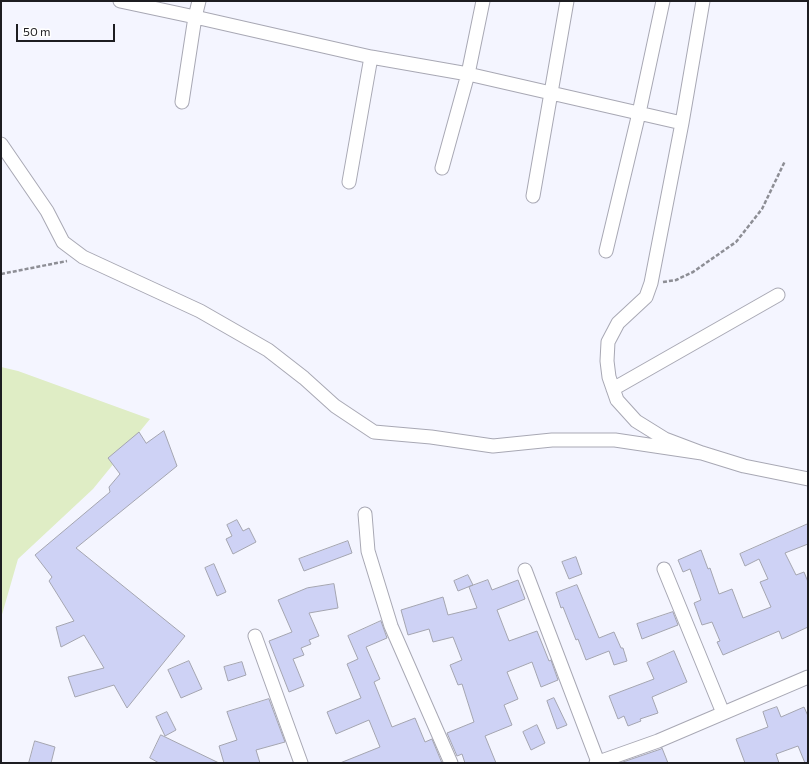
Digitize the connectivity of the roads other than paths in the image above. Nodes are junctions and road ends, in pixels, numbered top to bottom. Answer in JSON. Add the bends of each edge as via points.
{"nodes":[{"id":1,"x":120,"y":1,"type":"edge"},
{"id":2,"x":199,"y":1,"type":"edge"},
{"id":3,"x":483,"y":1,"type":"edge"},
{"id":4,"x":567,"y":1,"type":"edge"},
{"id":5,"x":663,"y":1,"type":"edge"},
{"id":6,"x":703,"y":1,"type":"edge"},
{"id":7,"x":195,"y":17,"type":"junction"},
{"id":8,"x":371,"y":57,"type":"junction"},
{"id":9,"x":468,"y":74,"type":"junction"},
{"id":10,"x":550,"y":93,"type":"junction"},
{"id":11,"x":182,"y":102,"type":"dead end"},
{"id":12,"x":639,"y":113,"type":"junction"},
{"id":13,"x":682,"y":123,"type":"junction"},
{"id":14,"x":1,"y":144,"type":"edge"},
{"id":15,"x":442,"y":168,"type":"dead end"},
{"id":16,"x":349,"y":182,"type":"dead end"},
{"id":17,"x":533,"y":196,"type":"dead end"},
{"id":18,"x":606,"y":251,"type":"dead end"},
{"id":19,"x":778,"y":295,"type":"dead end"},
{"id":20,"x":613,"y":389,"type":"junction"},
{"id":21,"x":702,"y":453,"type":"junction"},
{"id":22,"x":808,"y":479,"type":"edge"},
{"id":23,"x":365,"y":514,"type":"dead end"},
{"id":24,"x":664,"y":569,"type":"dead end"},
{"id":25,"x":525,"y":570,"type":"dead end"},
{"id":26,"x":255,"y":636,"type":"dead end"},
{"id":27,"x":808,"y":677,"type":"edge"},
{"id":28,"x":723,"y":713,"type":"junction"},
{"id":29,"x":301,"y":763,"type":"edge"},
{"id":30,"x":451,"y":763,"type":"edge"},
{"id":31,"x":597,"y":763,"type":"edge"}],
"edges":[{"from":1,"to":7,"type":"street"},
{"from":2,"to":7,"type":"street"},
{"from":3,"to":9,"type":"street"},
{"from":4,"to":10,"type":"street"},
{"from":5,"to":12,"type":"street"},
{"from":6,"to":13,"type":"street"},
{"from":7,"to":8,"type":"street"},
{"from":7,"to":11,"type":"street"},
{"from":8,"to":9,"type":"street"},
{"from":8,"to":16,"type":"street"},
{"from":9,"to":10,"type":"street"},
{"from":9,"to":15,"type":"street"},
{"from":10,"to":12,"type":"street"},
{"from":10,"to":17,"type":"street"},
{"from":12,"to":13,"type":"street"},
{"from":12,"to":18,"type":"street"},
{"from":13,"to":20,"type":"street","via":[[651,283],[646,297],[618,322],[608,342],[607,361]]},
{"from":14,"to":21,"type":"street","via":[[47,211],[63,242],[83,257],[200,311],[268,350],[335,406],[374,432],[493,446],[552,440],[615,440]]},
{"from":19,"to":20,"type":"street"},
{"from":20,"to":21,"type":"street","via":[[617,400],[636,421],[665,439]]},
{"from":21,"to":22,"type":"street","via":[[744,466]]},
{"from":23,"to":30,"type":"street","via":[[368,550],[391,626]]},
{"from":24,"to":28,"type":"street"},
{"from":25,"to":31,"type":"street"},
{"from":26,"to":29,"type":"street"},
{"from":27,"to":28,"type":"street"},
{"from":28,"to":31,"type":"street","via":[[658,741]]}]}
